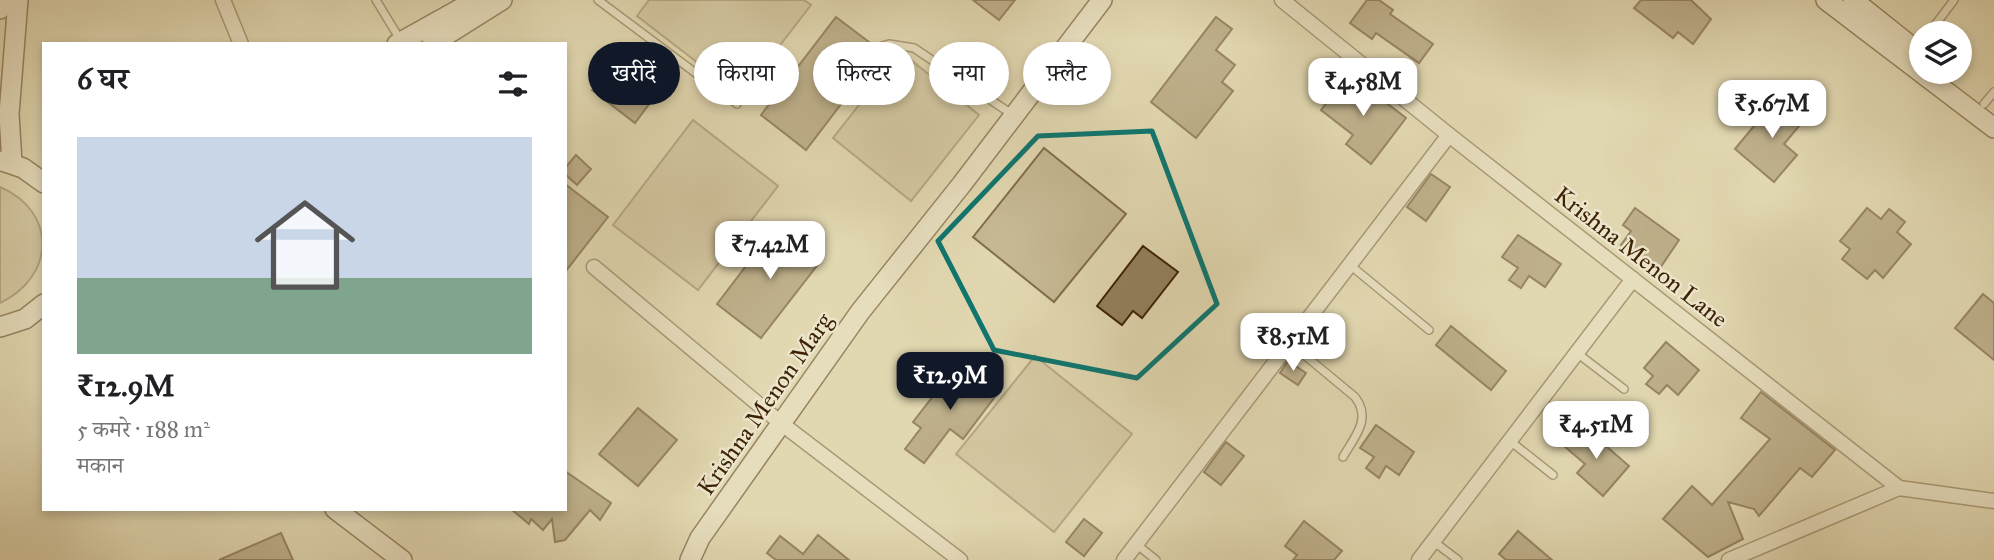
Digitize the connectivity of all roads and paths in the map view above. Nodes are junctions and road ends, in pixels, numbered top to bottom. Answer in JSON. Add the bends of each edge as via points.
{"nodes":[{"id":1,"x":1,"y":0,"type":"edge"},
{"id":2,"x":18,"y":0,"type":"edge"},
{"id":3,"x":223,"y":0,"type":"edge"},
{"id":4,"x":376,"y":0,"type":"edge"},
{"id":5,"x":476,"y":0,"type":"edge"},
{"id":6,"x":502,"y":0,"type":"edge"},
{"id":7,"x":598,"y":0,"type":"edge"},
{"id":8,"x":1102,"y":0,"type":"edge"},
{"id":9,"x":1282,"y":0,"type":"edge"},
{"id":10,"x":1826,"y":0,"type":"edge"},
{"id":11,"x":1853,"y":0,"type":"edge"},
{"id":12,"x":1954,"y":0,"type":"edge"},
{"id":13,"x":0,"y":9,"type":"edge"},
{"id":14,"x":1938,"y":21,"type":"edge"},
{"id":15,"x":240,"y":42,"type":"edge"},
{"id":16,"x":398,"y":42,"type":"edge"},
{"id":17,"x":401,"y":42,"type":"edge"},
{"id":18,"x":435,"y":42,"type":"edge"},
{"id":19,"x":1909,"y":42,"type":"edge"},
{"id":20,"x":915,"y":49,"type":"edge"},
{"id":21,"x":694,"y":72,"type":"edge"},
{"id":22,"x":1961,"y":84,"type":"edge"},
{"id":23,"x":1991,"y":103,"type":"edge"},
{"id":24,"x":1014,"y":116,"type":"junction"},
{"id":25,"x":1994,"y":128,"type":"edge"},
{"id":26,"x":1449,"y":135,"type":"junction"},
{"id":27,"x":6,"y":162,"type":"edge"},
{"id":28,"x":42,"y":182,"type":"edge"},
{"id":29,"x":1350,"y":265,"type":"junction"},
{"id":30,"x":594,"y":267,"type":"dead end"},
{"id":31,"x":1633,"y":279,"type":"junction"},
{"id":32,"x":42,"y":307,"type":"edge"},
{"id":33,"x":0,"y":327,"type":"edge"},
{"id":34,"x":1429,"y":330,"type":"dead end"},
{"id":35,"x":1290,"y":343,"type":"junction"},
{"id":36,"x":1576,"y":353,"type":"junction"},
{"id":37,"x":1624,"y":388,"type":"dead end"},
{"id":38,"x":782,"y":424,"type":"junction"},
{"id":39,"x":1510,"y":441,"type":"junction"},
{"id":40,"x":1343,"y":457,"type":"dead end"},
{"id":41,"x":1553,"y":475,"type":"dead end"},
{"id":42,"x":1899,"y":488,"type":"junction"},
{"id":43,"x":1994,"y":501,"type":"edge"},
{"id":44,"x":338,"y":511,"type":"edge"},
{"id":45,"x":700,"y":538,"type":"junction"},
{"id":46,"x":1433,"y":541,"type":"junction"},
{"id":47,"x":1136,"y":544,"type":"junction"},
{"id":48,"x":402,"y":560,"type":"edge"},
{"id":49,"x":675,"y":560,"type":"edge"},
{"id":50,"x":690,"y":560,"type":"edge"},
{"id":51,"x":960,"y":560,"type":"edge"},
{"id":52,"x":1124,"y":560,"type":"edge"},
{"id":53,"x":1156,"y":560,"type":"edge"},
{"id":54,"x":1419,"y":560,"type":"edge"},
{"id":55,"x":1458,"y":560,"type":"edge"},
{"id":56,"x":1729,"y":560,"type":"edge"}],
"edges":[{"from":1,"to":13,"type":"main road"},
{"from":2,"to":27,"type":"main road"},
{"from":3,"to":15,"type":"street"},
{"from":4,"to":16,"type":"lane"},
{"from":5,"to":17,"type":"main road"},
{"from":6,"to":18,"type":"main road"},
{"from":7,"to":21,"type":"lane"},
{"from":8,"to":24,"type":"main road","name":"Krishna Menon Marg"},
{"from":9,"to":26,"type":"street","name":"Krishna Menon Lane"},
{"from":10,"to":25,"type":"main road"},
{"from":11,"to":19,"type":"main road"},
{"from":12,"to":14,"type":"lane"},
{"from":20,"to":24,"type":"lane"},
{"from":22,"to":23,"type":"main road"},
{"from":24,"to":38,"type":"main road","name":"Krishna Menon Marg","via":[[860,312]]},
{"from":26,"to":29,"type":"street"},
{"from":26,"to":31,"type":"street","name":"Krishna Menon Lane"},
{"from":27,"to":28,"type":"main road"},
{"from":29,"to":34,"type":"lane"},
{"from":29,"to":35,"type":"street"},
{"from":30,"to":38,"type":"street"},
{"from":31,"to":36,"type":"street"},
{"from":31,"to":42,"type":"street","name":"Krishna Menon Lane"},
{"from":32,"to":33,"type":"main road","via":[[25,319]]},
{"from":35,"to":40,"type":"lane","via":[[1362,407],[1361,425]]},
{"from":35,"to":47,"type":"street"},
{"from":36,"to":37,"type":"lane"},
{"from":36,"to":39,"type":"street"},
{"from":38,"to":45,"type":"main road","name":"Krishna Menon Marg"},
{"from":38,"to":51,"type":"street"},
{"from":39,"to":41,"type":"lane"},
{"from":39,"to":46,"type":"street"},
{"from":42,"to":43,"type":"street"},
{"from":42,"to":56,"type":"street"},
{"from":44,"to":48,"type":"main road"},
{"from":45,"to":49,"type":"main road","name":"Krishna Menon Marg"},
{"from":45,"to":50,"type":"main road","name":"Krishna Menon Marg"},
{"from":46,"to":54,"type":"street"},
{"from":46,"to":55,"type":"lane"},
{"from":47,"to":52,"type":"street"},
{"from":47,"to":53,"type":"lane"}]}
